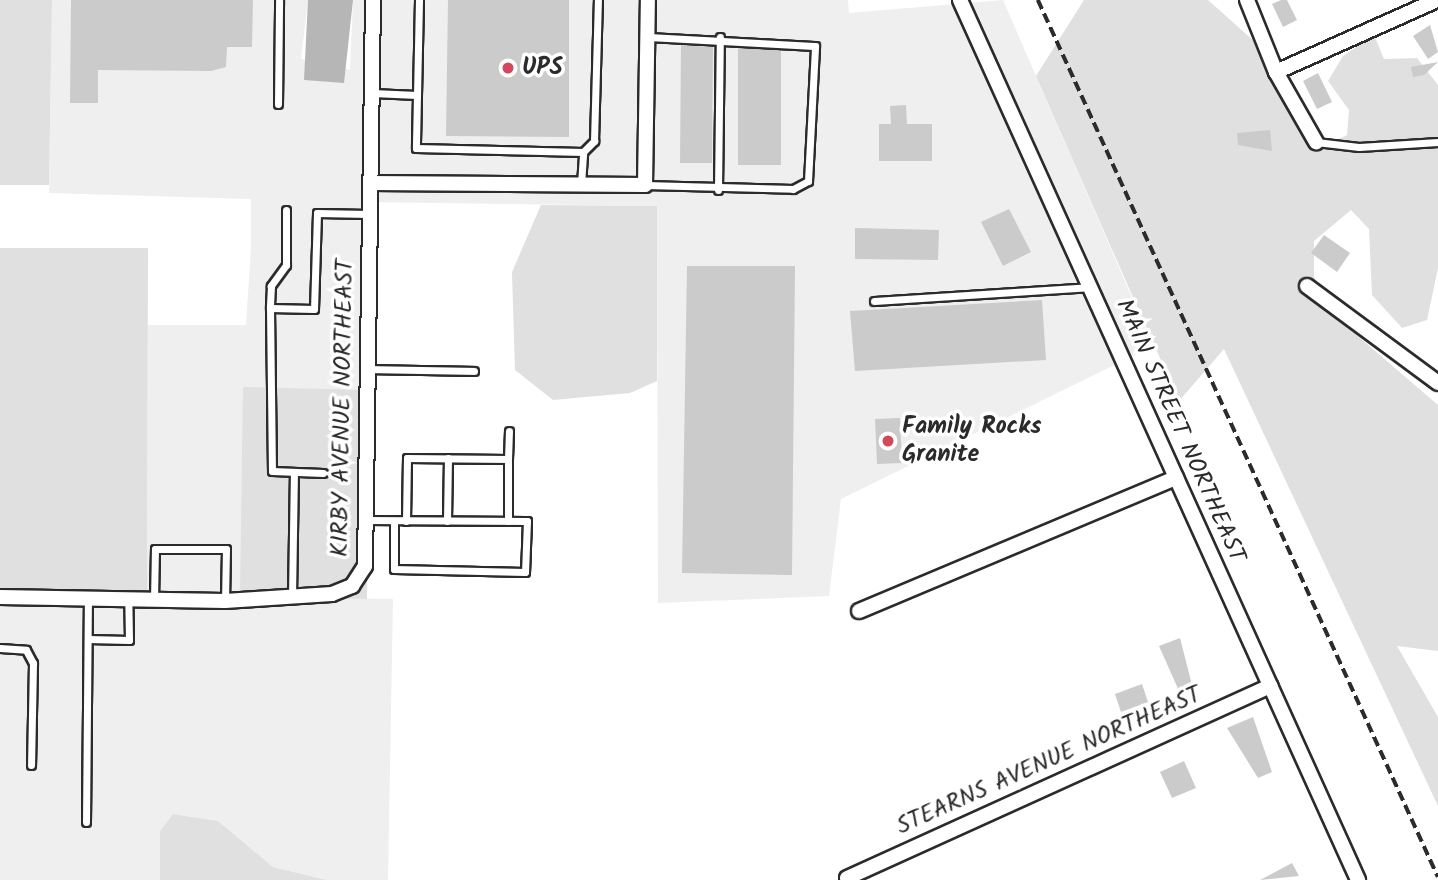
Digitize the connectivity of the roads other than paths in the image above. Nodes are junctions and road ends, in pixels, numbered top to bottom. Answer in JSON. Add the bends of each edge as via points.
{"nodes":[{"id":1,"x":279,"y":0,"type":"edge"},
{"id":2,"x":373,"y":0,"type":"edge"},
{"id":3,"x":419,"y":0,"type":"edge"},
{"id":4,"x":598,"y":0,"type":"edge"},
{"id":5,"x":648,"y":0,"type":"edge"},
{"id":6,"x":960,"y":0,"type":"edge"},
{"id":7,"x":1247,"y":0,"type":"edge"},
{"id":8,"x":1437,"y":0,"type":"edge"},
{"id":9,"x":647,"y":37,"type":"junction"},
{"id":10,"x":720,"y":37,"type":"junction"},
{"id":11,"x":1276,"y":72,"type":"junction"},
{"id":12,"x":372,"y":93,"type":"junction"},
{"id":13,"x":417,"y":95,"type":"junction"},
{"id":14,"x":278,"y":104,"type":"dead end"},
{"id":15,"x":1316,"y":142,"type":"joint"},
{"id":16,"x":1438,"y":142,"type":"edge"},
{"id":17,"x":583,"y":152,"type":"junction"},
{"id":18,"x":370,"y":183,"type":"junction"},
{"id":19,"x":581,"y":184,"type":"junction"},
{"id":20,"x":645,"y":185,"type":"junction"},
{"id":21,"x":718,"y":190,"type":"junction"},
{"id":22,"x":286,"y":210,"type":"dead end"},
{"id":23,"x":369,"y":214,"type":"junction"},
{"id":24,"x":1307,"y":286,"type":"dead end"},
{"id":25,"x":1090,"y":287,"type":"junction"},
{"id":26,"x":874,"y":301,"type":"dead end"},
{"id":27,"x":270,"y":308,"type":"junction"},
{"id":28,"x":368,"y":369,"type":"junction"},
{"id":29,"x":474,"y":371,"type":"dead end"},
{"id":30,"x":1438,"y":383,"type":"edge"},
{"id":31,"x":509,"y":431,"type":"dead end"},
{"id":32,"x":448,"y":458,"type":"junction"},
{"id":33,"x":508,"y":459,"type":"junction"},
{"id":34,"x":294,"y":472,"type":"junction"},
{"id":35,"x":323,"y":473,"type":"dead end"},
{"id":36,"x":1176,"y":478,"type":"junction"},
{"id":37,"x":366,"y":520,"type":"junction"},
{"id":38,"x":394,"y":521,"type":"junction"},
{"id":39,"x":406,"y":521,"type":"junction"},
{"id":40,"x":447,"y":521,"type":"junction"},
{"id":41,"x":508,"y":521,"type":"junction"},
{"id":42,"x":0,"y":597,"type":"edge"},
{"id":43,"x":292,"y":597,"type":"junction"},
{"id":44,"x":88,"y":600,"type":"junction"},
{"id":45,"x":225,"y":600,"type":"junction"},
{"id":46,"x":128,"y":601,"type":"junction"},
{"id":47,"x":154,"y":601,"type":"junction"},
{"id":48,"x":859,"y":611,"type":"dead end"},
{"id":49,"x":88,"y":639,"type":"junction"},
{"id":50,"x":0,"y":648,"type":"edge"},
{"id":51,"x":1270,"y":686,"type":"junction"},
{"id":52,"x":31,"y":765,"type":"dead end"},
{"id":53,"x":86,"y":822,"type":"dead end"},
{"id":54,"x":847,"y":878,"type":"dead end"},
{"id":55,"x":1359,"y":880,"type":"edge"}],
"edges":[{"from":1,"to":14,"type":"lane"},
{"from":2,"to":12,"type":"street","name":"KIRBY AVENUE NORTHEAST"},
{"from":3,"to":13,"type":"lane"},
{"from":4,"to":17,"type":"lane","via":[[594,141]]},
{"from":5,"to":9,"type":"street"},
{"from":6,"to":25,"type":"street","name":"MAIN STREET NORTHEAST"},
{"from":7,"to":11,"type":"street"},
{"from":8,"to":11,"type":"street"},
{"from":9,"to":10,"type":"lane"},
{"from":9,"to":20,"type":"street"},
{"from":10,"to":21,"type":"lane"},
{"from":10,"to":21,"type":"lane","via":[[816,46],[808,181],[793,189]]},
{"from":11,"to":15,"type":"street"},
{"from":12,"to":13,"type":"lane"},
{"from":12,"to":18,"type":"street","name":"KIRBY AVENUE NORTHEAST"},
{"from":13,"to":17,"type":"lane","via":[[416,148]]},
{"from":15,"to":16,"type":"lane","via":[[1359,147]]},
{"from":17,"to":19,"type":"lane"},
{"from":18,"to":19,"type":"street"},
{"from":18,"to":23,"type":"street","name":"KIRBY AVENUE NORTHEAST"},
{"from":19,"to":20,"type":"street"},
{"from":20,"to":21,"type":"lane"},
{"from":22,"to":27,"type":"lane","via":[[286,265],[271,286]]},
{"from":23,"to":27,"type":"lane","via":[[317,213],[314,309]]},
{"from":23,"to":28,"type":"street","name":"KIRBY AVENUE NORTHEAST"},
{"from":24,"to":30,"type":"street"},
{"from":25,"to":26,"type":"lane"},
{"from":25,"to":36,"type":"street","name":"MAIN STREET NORTHEAST"},
{"from":27,"to":34,"type":"lane","via":[[272,471]]},
{"from":28,"to":29,"type":"lane"},
{"from":28,"to":37,"type":"street","name":"KIRBY AVENUE NORTHEAST"},
{"from":31,"to":33,"type":"lane"},
{"from":32,"to":33,"type":"lane"},
{"from":32,"to":39,"type":"lane","via":[[407,458]]},
{"from":32,"to":40,"type":"lane"},
{"from":33,"to":41,"type":"lane"},
{"from":34,"to":35,"type":"lane"},
{"from":34,"to":43,"type":"lane"},
{"from":36,"to":48,"type":"street"},
{"from":36,"to":51,"type":"street","name":"MAIN STREET NORTHEAST"},
{"from":37,"to":38,"type":"lane"},
{"from":37,"to":43,"type":"street","name":"KIRBY AVENUE NORTHEAST","via":[[365,566],[352,586]]},
{"from":38,"to":39,"type":"lane"},
{"from":38,"to":41,"type":"lane","via":[[394,569],[525,572],[527,521]]},
{"from":39,"to":40,"type":"lane"},
{"from":40,"to":41,"type":"lane"},
{"from":42,"to":44,"type":"street","name":"KIRBY AVENUE NORTHEAST"},
{"from":43,"to":45,"type":"street","name":"KIRBY AVENUE NORTHEAST"},
{"from":44,"to":46,"type":"street","name":"KIRBY AVENUE NORTHEAST"},
{"from":44,"to":49,"type":"lane"},
{"from":45,"to":47,"type":"street","name":"KIRBY AVENUE NORTHEAST"},
{"from":45,"to":47,"type":"lane","via":[[226,549],[155,549]]},
{"from":46,"to":47,"type":"street","name":"KIRBY AVENUE NORTHEAST"},
{"from":46,"to":49,"type":"lane","via":[[128,640]]},
{"from":49,"to":53,"type":"lane"},
{"from":50,"to":52,"type":"lane","via":[[26,650],[33,663]]},
{"from":51,"to":54,"type":"street","name":"STEARNS AVENUE NORTHEAST"},
{"from":51,"to":55,"type":"street","name":"MAIN STREET NORTHEAST"}]}
